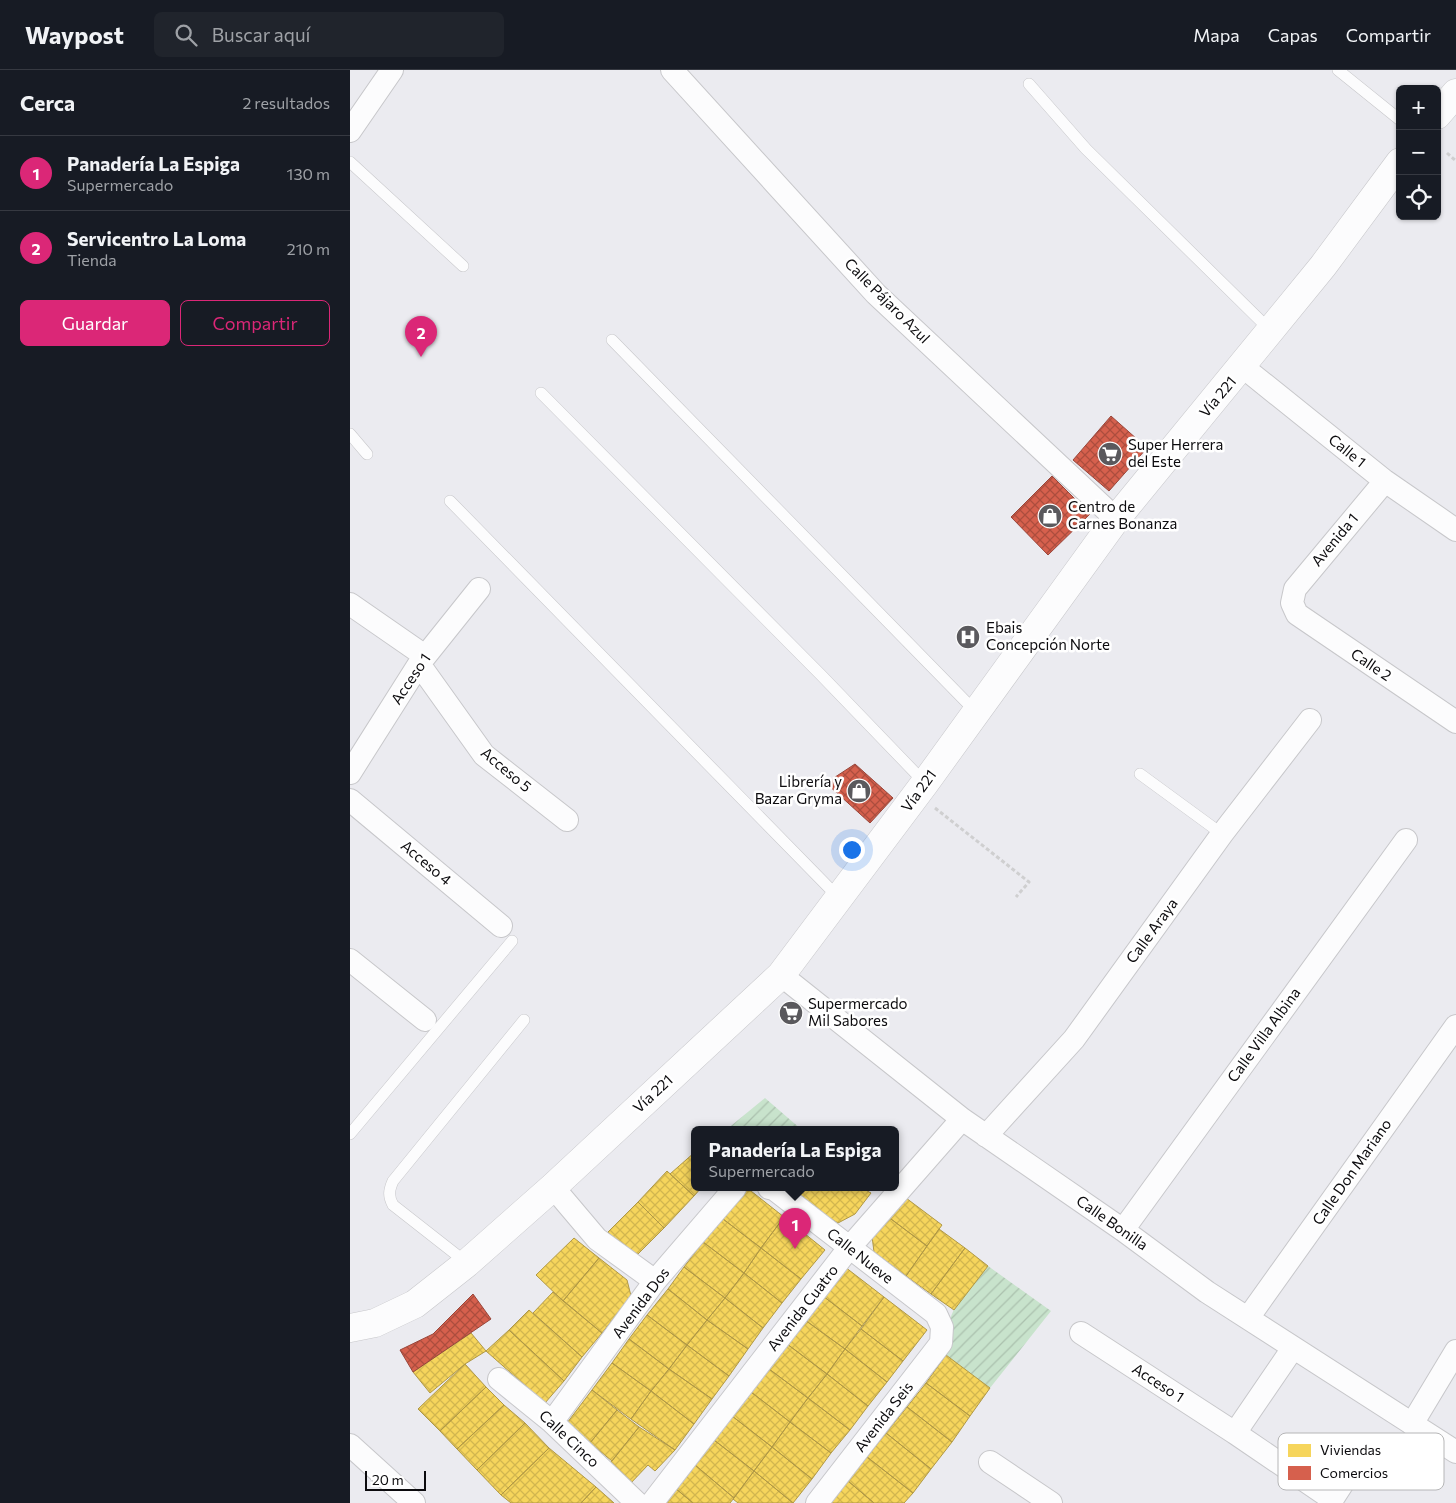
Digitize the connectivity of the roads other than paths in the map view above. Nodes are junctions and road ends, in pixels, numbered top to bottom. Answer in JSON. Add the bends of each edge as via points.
{"nodes":[{"id":1,"x":392,"y":70,"type":"edge"},
{"id":2,"x":672,"y":70,"type":"edge"},
{"id":3,"x":1338,"y":70,"type":"edge"},
{"id":4,"x":1029,"y":84,"type":"dead end"},
{"id":5,"x":1456,"y":93,"type":"edge"},
{"id":6,"x":1441,"y":110,"type":"edge"},
{"id":7,"x":1396,"y":117,"type":"edge"},
{"id":8,"x":350,"y":131,"type":"edge"},
{"id":9,"x":350,"y":162,"type":"edge"},
{"id":10,"x":1396,"y":167,"type":"edge"},
{"id":11,"x":464,"y":266,"type":"dead end"},
{"id":12,"x":1272,"y":331,"type":"junction"},
{"id":13,"x":612,"y":340,"type":"dead end"},
{"id":14,"x":1243,"y":367,"type":"junction"},
{"id":15,"x":541,"y":393,"type":"dead end"},
{"id":16,"x":350,"y":434,"type":"edge"},
{"id":17,"x":368,"y":454,"type":"dead end"},
{"id":18,"x":1384,"y":481,"type":"junction"},
{"id":19,"x":450,"y":501,"type":"dead end"},
{"id":20,"x":1116,"y":518,"type":"junction"},
{"id":21,"x":1456,"y":530,"type":"edge"},
{"id":22,"x":479,"y":589,"type":"dead end"},
{"id":23,"x":1292,"y":603,"type":"joint"},
{"id":24,"x":350,"y":604,"type":"edge"},
{"id":25,"x":422,"y":660,"type":"junction"},
{"id":26,"x":976,"y":712,"type":"junction"},
{"id":27,"x":1310,"y":720,"type":"dead end"},
{"id":28,"x":1456,"y":722,"type":"edge"},
{"id":29,"x":350,"y":773,"type":"edge"},
{"id":30,"x":1140,"y":774,"type":"dead end"},
{"id":31,"x":920,"y":789,"type":"junction"},
{"id":32,"x":350,"y":800,"type":"edge"},
{"id":33,"x":567,"y":820,"type":"dead end"},
{"id":34,"x":1222,"y":834,"type":"junction"},
{"id":35,"x":1406,"y":840,"type":"dead end"},
{"id":36,"x":839,"y":898,"type":"junction"},
{"id":37,"x":507,"y":934,"type":"joint"},
{"id":38,"x":350,"y":960,"type":"edge"},
{"id":39,"x":781,"y":975,"type":"junction"},
{"id":40,"x":425,"y":1020,"type":"dead end"},
{"id":41,"x":524,"y":1020,"type":"dead end"},
{"id":42,"x":1456,"y":1026,"type":"edge"},
{"id":43,"x":962,"y":1119,"type":"junction"},
{"id":44,"x":350,"y":1134,"type":"edge"},
{"id":45,"x":986,"y":1136,"type":"junction"},
{"id":46,"x":553,"y":1187,"type":"junction"},
{"id":47,"x":732,"y":1191,"type":"edge"},
{"id":48,"x":776,"y":1191,"type":"edge"},
{"id":49,"x":899,"y":1191,"type":"edge"},
{"id":50,"x":899,"y":1191,"type":"edge"},
{"id":51,"x":1123,"y":1230,"type":"junction"},
{"id":52,"x":849,"y":1248,"type":"junction"},
{"id":53,"x":467,"y":1263,"type":"junction"},
{"id":54,"x":655,"y":1281,"type":"junction"},
{"id":55,"x":1248,"y":1318,"type":"junction"},
{"id":56,"x":942,"y":1327,"type":"joint"},
{"id":57,"x":350,"y":1328,"type":"edge"},
{"id":58,"x":1081,"y":1333,"type":"dead end"},
{"id":59,"x":1293,"y":1348,"type":"junction"},
{"id":60,"x":1456,"y":1351,"type":"edge"},
{"id":61,"x":499,"y":1379,"type":"dead end"},
{"id":62,"x":552,"y":1422,"type":"junction"},
{"id":63,"x":1412,"y":1424,"type":"junction"},
{"id":64,"x":1235,"y":1433,"type":"junction"},
{"id":65,"x":1426,"y":1433,"type":"edge"},
{"id":66,"x":1444,"y":1444,"type":"edge"},
{"id":67,"x":350,"y":1446,"type":"edge"},
{"id":68,"x":1456,"y":1452,"type":"edge"},
{"id":69,"x":990,"y":1462,"type":"dead end"},
{"id":70,"x":1278,"y":1463,"type":"edge"},
{"id":71,"x":1315,"y":1490,"type":"edge"},
{"id":72,"x":1338,"y":1490,"type":"edge"},
{"id":73,"x":1331,"y":1501,"type":"edge"},
{"id":74,"x":414,"y":1503,"type":"edge"},
{"id":75,"x":637,"y":1503,"type":"edge"},
{"id":76,"x":652,"y":1503,"type":"edge"},
{"id":77,"x":817,"y":1503,"type":"edge"},
{"id":78,"x":1051,"y":1503,"type":"edge"}],
"edges":[{"from":1,"to":8,"type":"street"},
{"from":2,"to":20,"type":"street","name":"Calle Pájaro Azul","via":[[876,294]]},
{"from":3,"to":7,"type":"lane"},
{"from":4,"to":12,"type":"lane","via":[[1086,149]]},
{"from":5,"to":6,"type":"main road"},
{"from":9,"to":11,"type":"lane"},
{"from":10,"to":12,"type":"main road","name":"Vía 221"},
{"from":12,"to":14,"type":"main road","name":"Vía 221"},
{"from":13,"to":26,"type":"lane"},
{"from":14,"to":18,"type":"street","name":"Calle 1"},
{"from":14,"to":20,"type":"main road","name":"Vía 221"},
{"from":15,"to":31,"type":"lane","via":[[821,675]]},
{"from":16,"to":17,"type":"lane"},
{"from":18,"to":21,"type":"street","name":"Calle 1"},
{"from":18,"to":23,"type":"street","name":"Avenida 1","via":[[1295,589]]},
{"from":19,"to":36,"type":"lane"},
{"from":20,"to":26,"type":"main road","name":"Vía 221"},
{"from":22,"to":25,"type":"street","name":"Acceso 1"},
{"from":23,"to":28,"type":"street","name":"Calle 2","via":[[1297,614]]},
{"from":24,"to":25,"type":"street","name":"Acceso 5"},
{"from":25,"to":29,"type":"street","name":"Acceso 1"},
{"from":25,"to":33,"type":"street","name":"Acceso 5","via":[[484,755]]},
{"from":26,"to":31,"type":"main road","name":"Vía 221"},
{"from":27,"to":34,"type":"street","name":"Calle Araya"},
{"from":30,"to":34,"type":"lane"},
{"from":31,"to":36,"type":"main road","name":"Vía 221"},
{"from":32,"to":37,"type":"street","name":"Acceso 4"},
{"from":34,"to":45,"type":"street","name":"Calle Araya","via":[[1074,1039]]},
{"from":35,"to":51,"type":"street","name":"Calle Villa Albina"},
{"from":36,"to":39,"type":"main road","name":"Vía 221"},
{"from":37,"to":44,"type":"lane"},
{"from":38,"to":40,"type":"street"},
{"from":39,"to":43,"type":"street","name":"Calle Bonilla"},
{"from":39,"to":46,"type":"main road","name":"Vía 221"},
{"from":41,"to":53,"type":"lane","via":[[389,1190],[393,1205]]},
{"from":42,"to":55,"type":"street","name":"Calle Don Mariano"},
{"from":43,"to":45,"type":"street","name":"Calle Bonilla"},
{"from":43,"to":50,"type":"street","name":"Avenida Cuatro"},
{"from":45,"to":51,"type":"street","name":"Calle Bonilla"},
{"from":46,"to":53,"type":"main road","name":"Vía 221"},
{"from":46,"to":54,"type":"street","via":[[597,1239]]},
{"from":47,"to":54,"type":"street","name":"Avenida Dos"},
{"from":48,"to":52,"type":"street","name":"Calle Nueve"},
{"from":49,"to":52,"type":"street","name":"Avenida Cuatro"},
{"from":51,"to":55,"type":"street","name":"Calle Bonilla"},
{"from":52,"to":56,"type":"street","name":"Calle Nueve","via":[[936,1314]]},
{"from":52,"to":76,"type":"street","name":"Avenida Cuatro"},
{"from":53,"to":57,"type":"main road","name":"Vía 221","via":[[415,1304],[375,1323]]},
{"from":54,"to":62,"type":"street","name":"Avenida Dos"},
{"from":55,"to":59,"type":"street","name":"Calle Bonilla"},
{"from":56,"to":77,"type":"street","name":"Avenida Seis","via":[[941,1343]]},
{"from":58,"to":64,"type":"street","name":"Acceso 1"},
{"from":59,"to":63,"type":"street","name":"Calle Bonilla"},
{"from":59,"to":64,"type":"street"},
{"from":60,"to":63,"type":"street"},
{"from":61,"to":62,"type":"street","name":"Calle Cinco"},
{"from":62,"to":75,"type":"street","name":"Calle Cinco"},
{"from":63,"to":65,"type":"street","name":"Calle Bonilla"},
{"from":64,"to":70,"type":"street","name":"Acceso 1"},
{"from":66,"to":68,"type":"street","name":"Calle Bonilla"},
{"from":67,"to":74,"type":"street"},
{"from":69,"to":78,"type":"street"},
{"from":71,"to":73,"type":"street","name":"Acceso 1"},
{"from":72,"to":73,"type":"street"}]}
